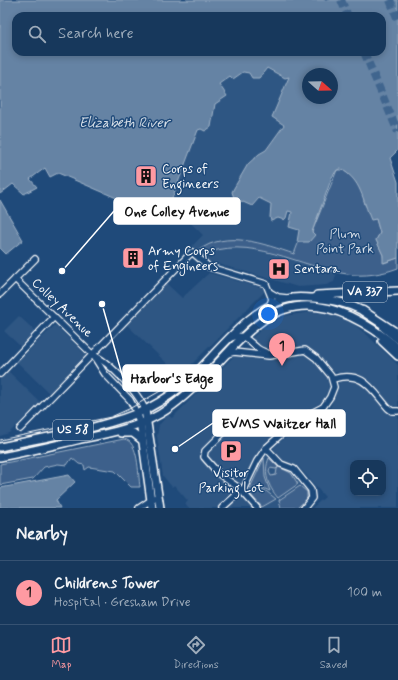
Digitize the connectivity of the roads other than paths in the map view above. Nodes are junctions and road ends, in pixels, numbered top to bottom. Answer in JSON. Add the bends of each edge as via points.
{"nodes":[{"id":1,"x":36,"y":259,"type":"dead end"},
{"id":2,"x":15,"y":279,"type":"junction"},
{"id":3,"x":398,"y":291,"type":"edge"},
{"id":4,"x":271,"y":293,"type":"junction"},
{"id":5,"x":0,"y":294,"type":"edge"},
{"id":6,"x":292,"y":298,"type":"junction"},
{"id":7,"x":269,"y":306,"type":"junction"},
{"id":8,"x":363,"y":310,"type":"junction"},
{"id":9,"x":54,"y":317,"type":"junction"},
{"id":10,"x":368,"y":327,"type":"junction"},
{"id":11,"x":398,"y":334,"type":"edge"},
{"id":12,"x":244,"y":337,"type":"junction"},
{"id":13,"x":231,"y":338,"type":"junction"},
{"id":14,"x":398,"y":340,"type":"edge"},
{"id":15,"x":398,"y":348,"type":"edge"},
{"id":16,"x":227,"y":354,"type":"junction"},
{"id":17,"x":93,"y":355,"type":"junction"},
{"id":18,"x":272,"y":355,"type":"junction"},
{"id":19,"x":398,"y":356,"type":"edge"},
{"id":20,"x":1,"y":372,"type":"edge"},
{"id":21,"x":333,"y":379,"type":"junction"},
{"id":22,"x":145,"y":410,"type":"junction"},
{"id":23,"x":398,"y":411,"type":"edge"},
{"id":24,"x":136,"y":413,"type":"junction"},
{"id":25,"x":144,"y":422,"type":"junction"},
{"id":26,"x":234,"y":422,"type":"dead end"},
{"id":27,"x":20,"y":429,"type":"dead end"},
{"id":28,"x":98,"y":436,"type":"junction"},
{"id":29,"x":142,"y":440,"type":"junction"},
{"id":30,"x":0,"y":447,"type":"edge"},
{"id":31,"x":266,"y":448,"type":"junction"},
{"id":32,"x":0,"y":457,"type":"edge"},
{"id":33,"x":241,"y":491,"type":"junction"},
{"id":34,"x":153,"y":498,"type":"junction"},
{"id":35,"x":139,"y":508,"type":"edge"},
{"id":36,"x":152,"y":508,"type":"edge"},
{"id":37,"x":160,"y":508,"type":"edge"},
{"id":38,"x":222,"y":508,"type":"edge"},
{"id":39,"x":257,"y":508,"type":"edge"},
{"id":40,"x":304,"y":508,"type":"edge"}],
"edges":[{"from":1,"to":2,"type":"street"},
{"from":2,"to":5,"type":"street"},
{"from":2,"to":9,"type":"street","name":"Colley Avenue"},
{"from":3,"to":6,"type":"main road","number":"VA 337"},
{"from":4,"to":6,"type":"street","via":[[281,298]]},
{"from":4,"to":7,"type":"street"},
{"from":4,"to":17,"type":"street","via":[[266,284],[209,267],[194,253]]},
{"from":6,"to":7,"type":"main road","number":"US 58"},
{"from":6,"to":8,"type":"main road","number":"US 58","via":[[322,299]]},
{"from":7,"to":13,"type":"main road","number":"US 58","via":[[251,318]]},
{"from":8,"to":11,"type":"highway","number":"US 58"},
{"from":8,"to":14,"type":"street"},
{"from":9,"to":17,"type":"street","name":"Colley Avenue"},
{"from":9,"to":20,"type":"street"},
{"from":10,"to":12,"type":"main road","number":"US 58","via":[[334,309],[303,306],[282,310],[269,316]]},
{"from":10,"to":15,"type":"main road","number":"US 58"},
{"from":10,"to":19,"type":"main road"},
{"from":12,"to":13,"type":"street"},
{"from":12,"to":16,"type":"main road","number":"US 58"},
{"from":12,"to":18,"type":"street","via":[[261,351]]},
{"from":13,"to":22,"type":"main road","number":"US 58","via":[[181,387]]},
{"from":16,"to":18,"type":"street","via":[[234,352],[258,356]]},
{"from":16,"to":25,"type":"main road","number":"US 58","via":[[182,399]]},
{"from":17,"to":22,"type":"street","name":"Colley Avenue","via":[[100,358],[132,389]]},
{"from":17,"to":24,"type":"street","name":"Colley Avenue","via":[[105,374],[130,400]]},
{"from":17,"to":27,"type":"street"},
{"from":18,"to":21,"type":"street","via":[[302,350],[308,352]]},
{"from":21,"to":23,"type":"street","via":[[347,375],[360,379],[388,408]]},
{"from":21,"to":31,"type":"street","via":[[333,390],[323,407],[291,424]]},
{"from":22,"to":24,"type":"main road","number":"US 58"},
{"from":22,"to":25,"type":"main road","name":"Colley Avenue"},
{"from":24,"to":25,"type":"main road","name":"Colley Avenue"},
{"from":24,"to":30,"type":"main road","number":"US 58","via":[[101,424]]},
{"from":25,"to":28,"type":"main road","number":"US 58"},
{"from":25,"to":29,"type":"main road","name":"Colley Avenue"},
{"from":25,"to":34,"type":"main road","name":"Colley Avenue"},
{"from":26,"to":33,"type":"street","via":[[203,456],[219,474]]},
{"from":28,"to":29,"type":"main road","via":[[132,433]]},
{"from":28,"to":32,"type":"main road","number":"US 58"},
{"from":29,"to":34,"type":"main road","name":"Colley Avenue"},
{"from":31,"to":33,"type":"street"},
{"from":31,"to":40,"type":"street","via":[[281,464],[294,469],[311,490],[312,498]]},
{"from":33,"to":38,"type":"street"},
{"from":33,"to":39,"type":"street"},
{"from":34,"to":35,"type":"street"},
{"from":34,"to":36,"type":"main road","name":"Colley Avenue"},
{"from":34,"to":37,"type":"main road","name":"Colley Avenue"}]}
